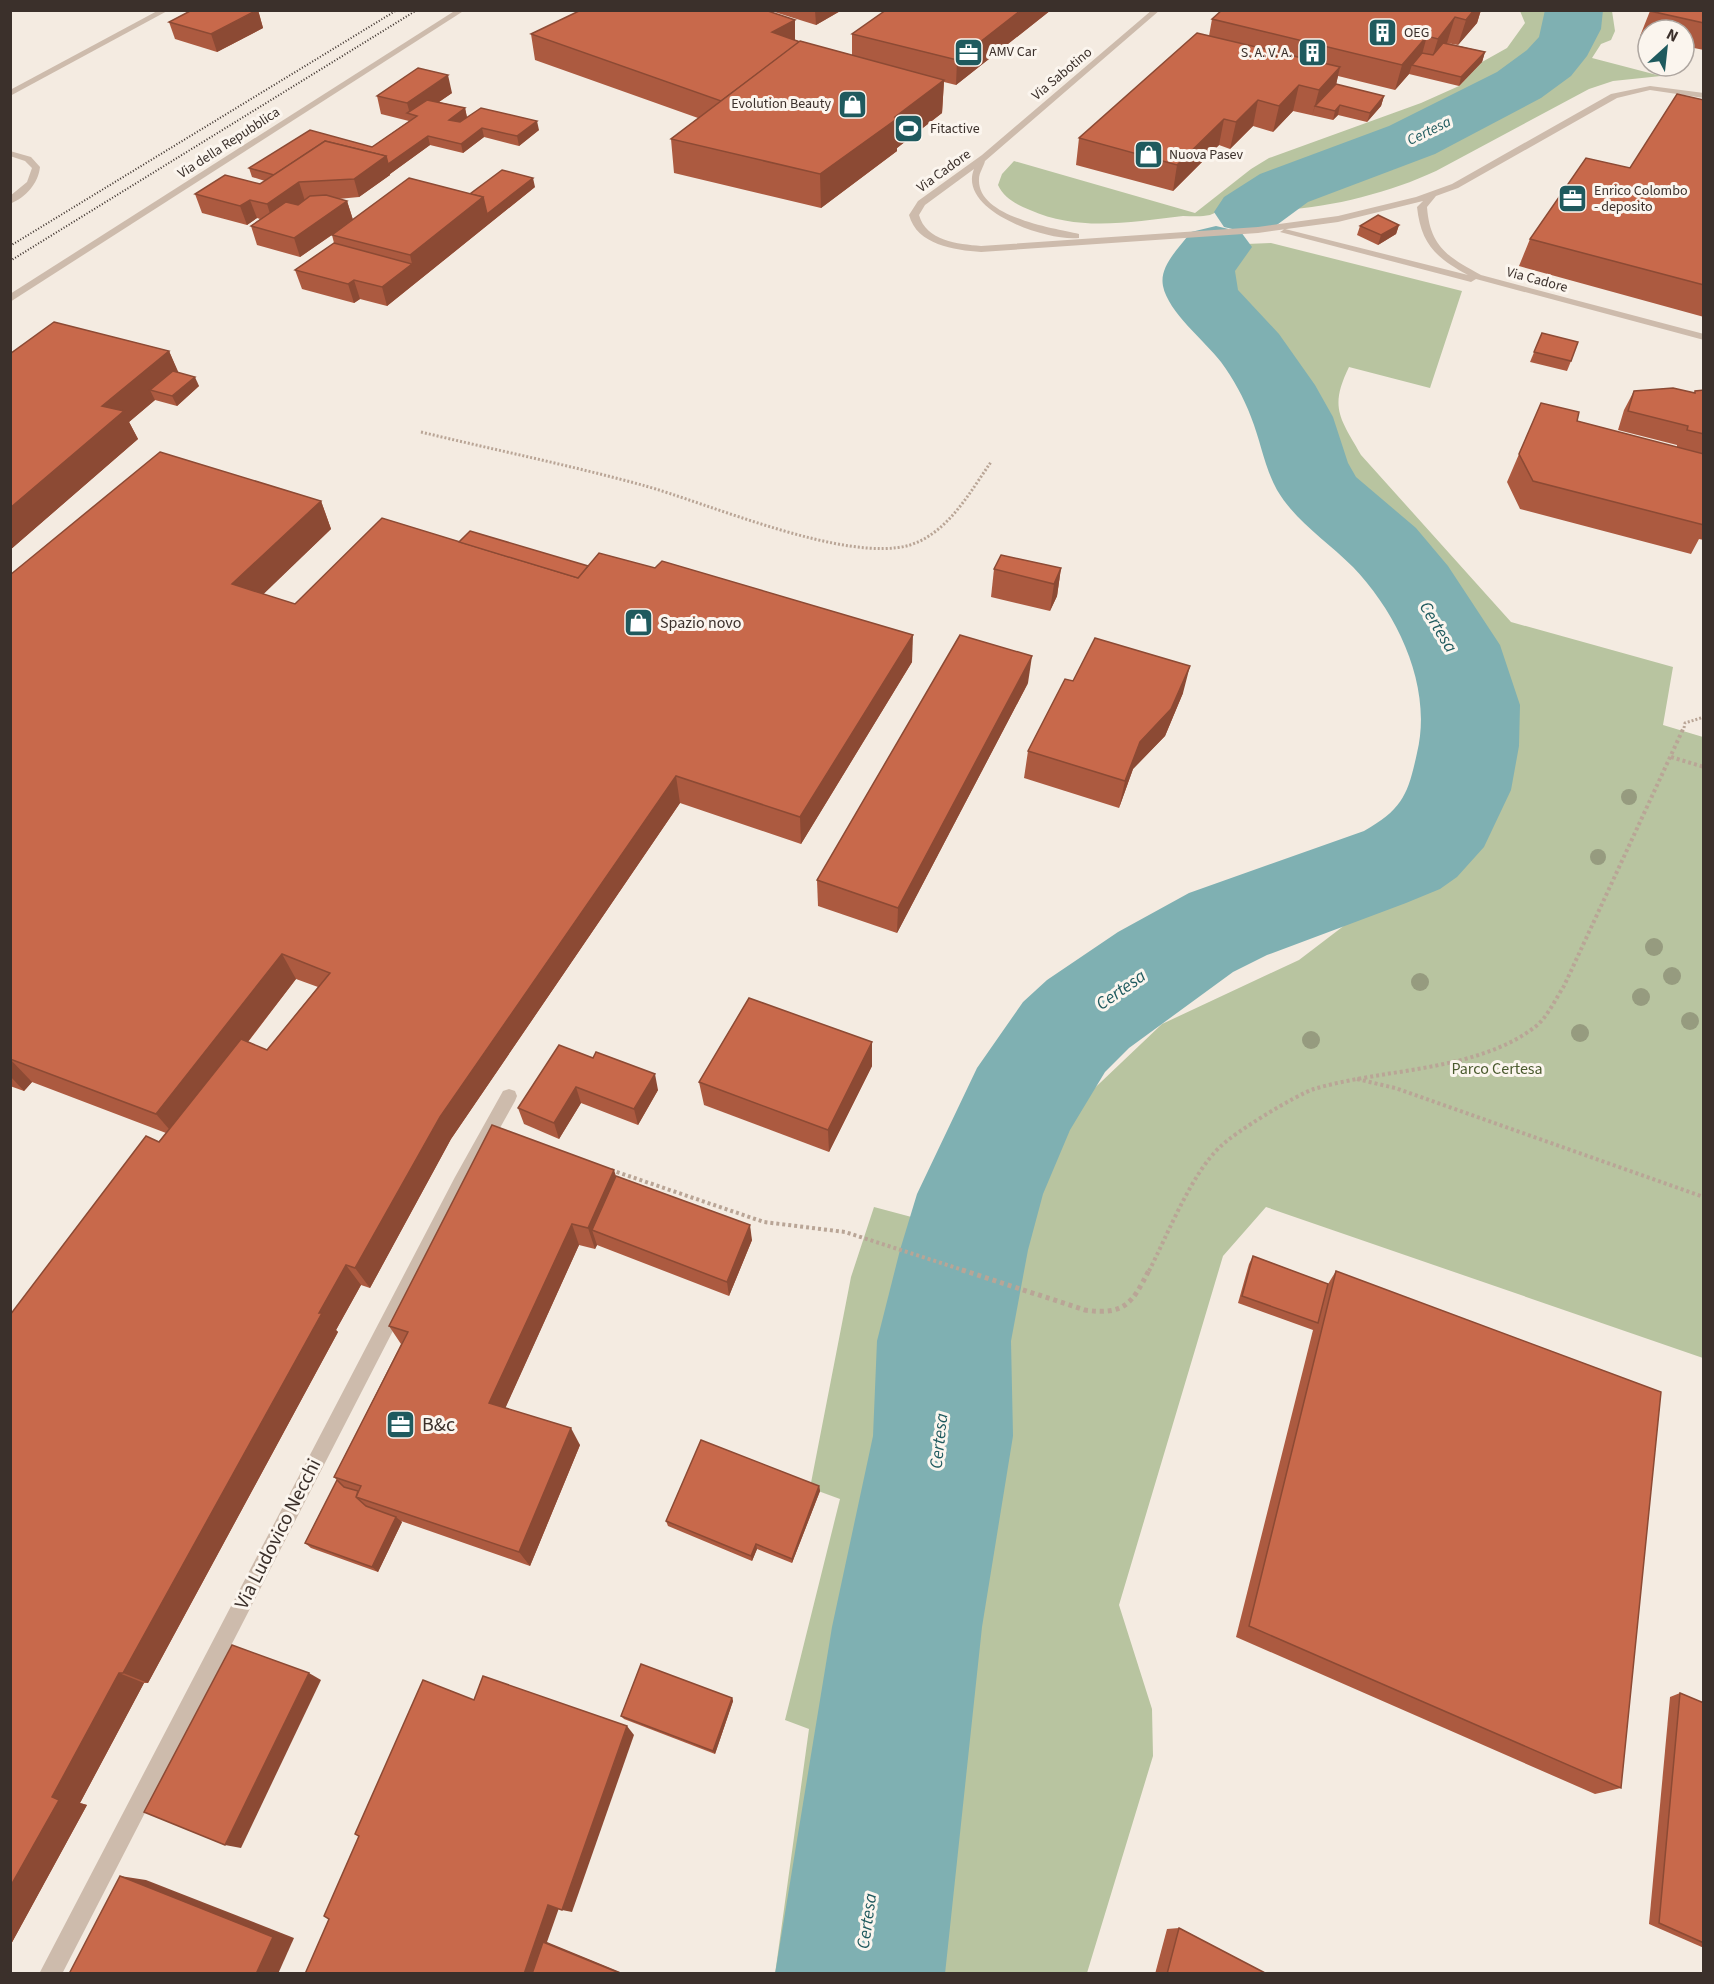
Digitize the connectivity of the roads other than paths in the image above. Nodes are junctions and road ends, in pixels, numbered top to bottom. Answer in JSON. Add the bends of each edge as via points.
{"nodes":[{"id":1,"x":166,"y":10,"type":"edge"},
{"id":2,"x":462,"y":10,"type":"edge"},
{"id":3,"x":1157,"y":10,"type":"edge"},
{"id":4,"x":10,"y":94,"type":"edge"},
{"id":5,"x":1704,"y":96,"type":"edge"},
{"id":6,"x":10,"y":153,"type":"edge"},
{"id":7,"x":985,"y":157,"type":"junction"},
{"id":8,"x":1437,"y":193,"type":"junction"},
{"id":9,"x":10,"y":201,"type":"edge"},
{"id":10,"x":1286,"y":230,"type":"junction"},
{"id":11,"x":1114,"y":239,"type":"junction"},
{"id":12,"x":1509,"y":286,"type":"junction"},
{"id":13,"x":10,"y":299,"type":"edge"},
{"id":14,"x":1704,"y":337,"type":"edge"},
{"id":15,"x":509,"y":1096,"type":"dead end"},
{"id":16,"x":50,"y":1974,"type":"edge"}],
"edges":[{"from":1,"to":4,"type":"street"},
{"from":2,"to":13,"type":"street","name":"Via della Repubblica"},
{"from":3,"to":7,"type":"street","name":"Via Sabotino"},
{"from":5,"to":8,"type":"street","via":[[1650,88],[1614,96],[1478,175]]},
{"from":6,"to":9,"type":"street","via":[[28,159],[36,167],[36,179]]},
{"from":7,"to":11,"type":"street","name":"Via Cadore","via":[[976,168],[974,183],[984,200],[1007,217],[1064,235]]},
{"from":7,"to":11,"type":"street","name":"Via Cadore","via":[[916,209],[914,220],[922,231],[945,242],[981,249]]},
{"from":8,"to":10,"type":"street"},
{"from":8,"to":12,"type":"street","name":"Via Cadore","via":[[1425,202],[1421,214],[1424,229],[1436,248],[1466,271]]},
{"from":10,"to":11,"type":"street","name":"Via Cadore"},
{"from":10,"to":12,"type":"street"},
{"from":12,"to":14,"type":"street","name":"Via Cadore"},
{"from":15,"to":16,"type":"street","name":"Via Ludovico Necchi"}]}
